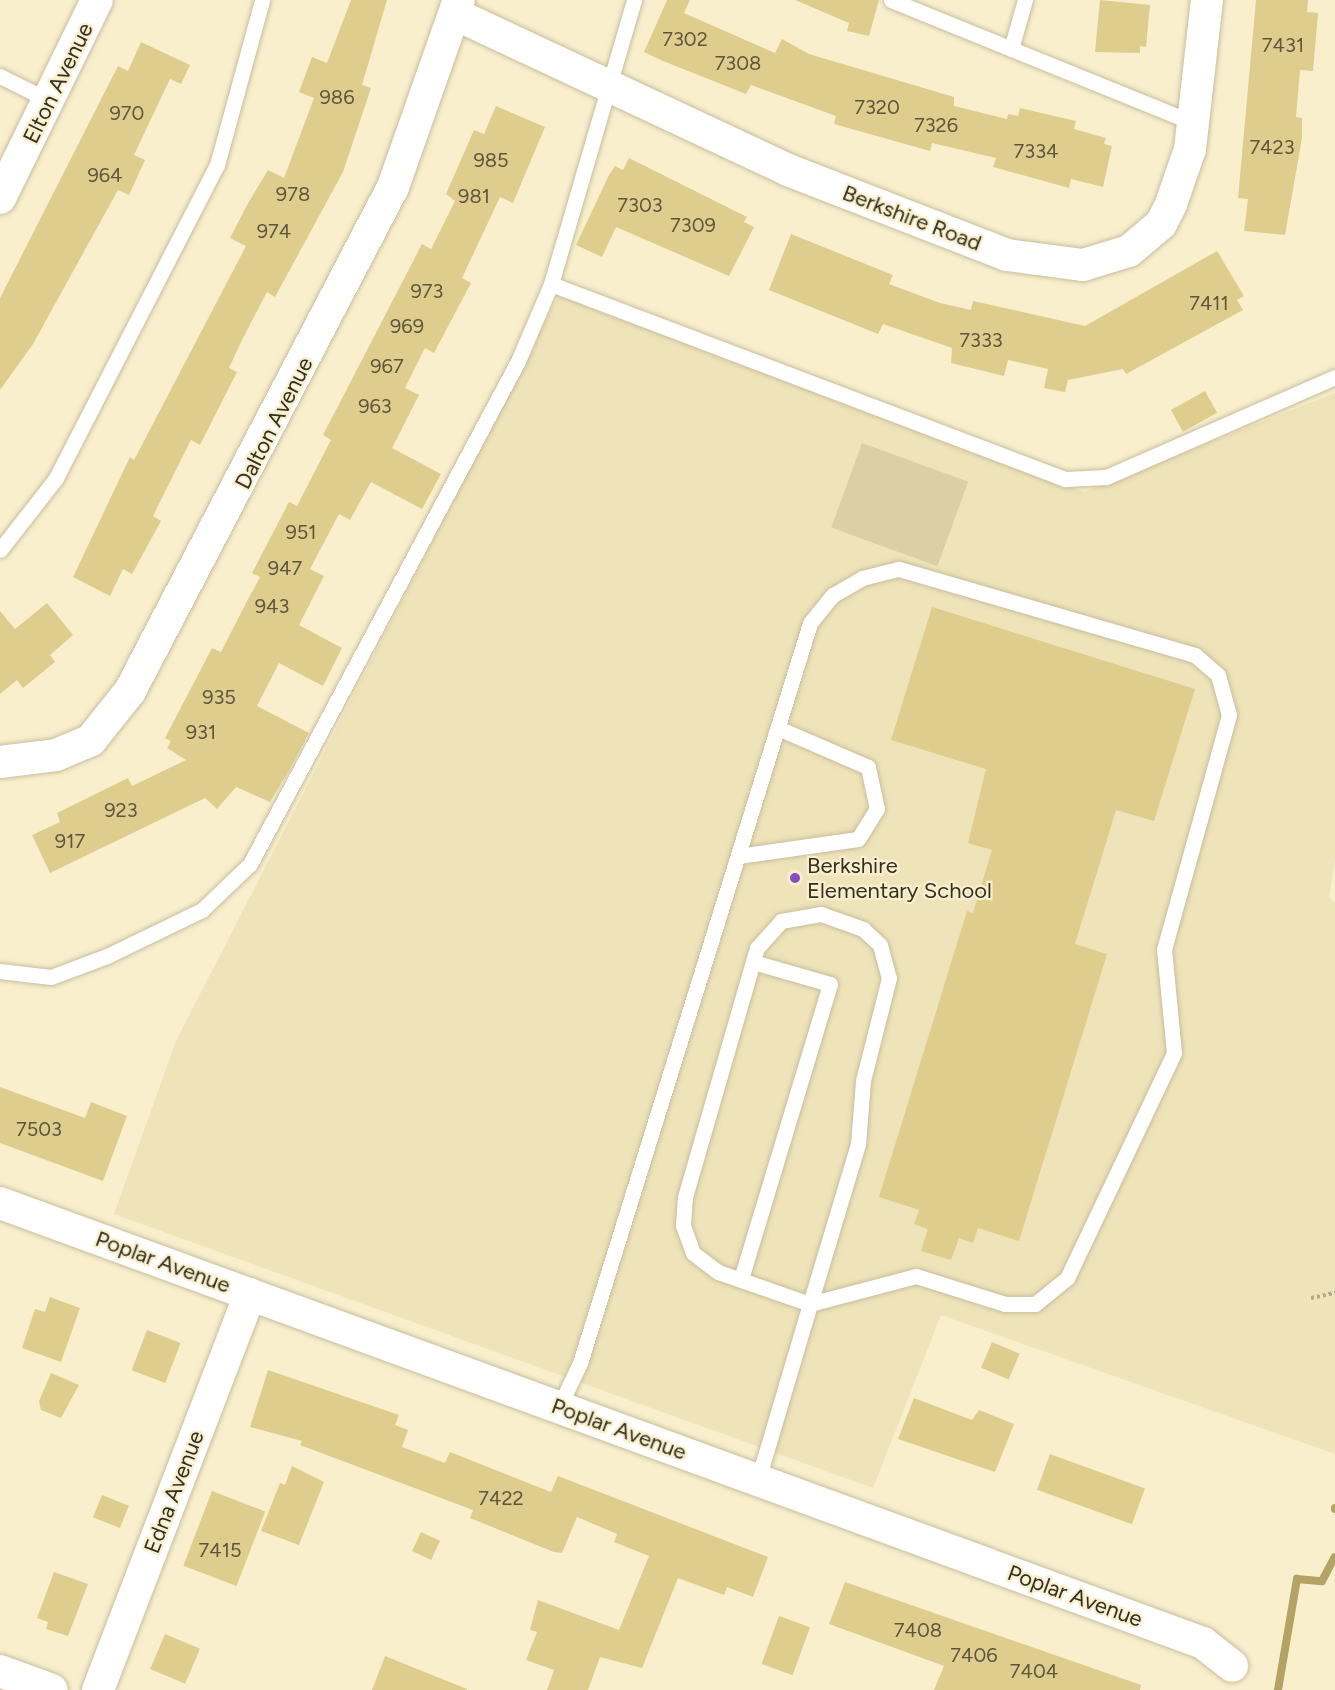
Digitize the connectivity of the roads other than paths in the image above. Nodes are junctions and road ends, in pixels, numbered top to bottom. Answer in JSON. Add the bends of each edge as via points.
{"nodes":[{"id":1,"x":97,"y":0,"type":"edge"},
{"id":2,"x":262,"y":0,"type":"edge"},
{"id":3,"x":634,"y":0,"type":"edge"},
{"id":4,"x":891,"y":0,"type":"edge"},
{"id":5,"x":1025,"y":0,"type":"edge"},
{"id":6,"x":1207,"y":0,"type":"edge"},
{"id":7,"x":457,"y":7,"type":"edge"},
{"id":8,"x":1011,"y":49,"type":"junction"},
{"id":9,"x":0,"y":76,"type":"edge"},
{"id":10,"x":608,"y":90,"type":"junction"},
{"id":11,"x":50,"y":101,"type":"junction"},
{"id":12,"x":1194,"y":123,"type":"junction"},
{"id":13,"x":0,"y":198,"type":"edge"},
{"id":14,"x":551,"y":284,"type":"junction"},
{"id":15,"x":1335,"y":377,"type":"edge"},
{"id":16,"x":0,"y":550,"type":"edge"},
{"id":17,"x":778,"y":728,"type":"junction"},
{"id":18,"x":0,"y":762,"type":"edge"},
{"id":19,"x":738,"y":856,"type":"junction"},
{"id":20,"x":753,"y":962,"type":"junction"},
{"id":21,"x":0,"y":971,"type":"edge"},
{"id":22,"x":0,"y":1203,"type":"edge"},
{"id":23,"x":741,"y":1279,"type":"junction"},
{"id":24,"x":250,"y":1294,"type":"junction"},
{"id":25,"x":810,"y":1304,"type":"junction"},
{"id":26,"x":560,"y":1407,"type":"junction"},
{"id":27,"x":758,"y":1479,"type":"junction"},
{"id":28,"x":1232,"y":1666,"type":"dead end"},
{"id":29,"x":0,"y":1671,"type":"edge"},
{"id":30,"x":52,"y":1690,"type":"edge"},
{"id":31,"x":98,"y":1690,"type":"edge"}],
"edges":[{"from":1,"to":11,"type":"street","name":"Elton Avenue"},
{"from":2,"to":16,"type":"lane","via":[[217,165],[56,478]]},
{"from":3,"to":10,"type":"lane"},
{"from":4,"to":8,"type":"lane"},
{"from":5,"to":8,"type":"lane"},
{"from":6,"to":12,"type":"street","name":"Berkshire Road"},
{"from":7,"to":10,"type":"street","name":"Berkshire Road"},
{"from":7,"to":18,"type":"street","name":"Dalton Avenue","via":[[393,187],[130,691],[91,740],[56,755]]},
{"from":8,"to":12,"type":"lane"},
{"from":9,"to":11,"type":"lane"},
{"from":10,"to":12,"type":"street","name":"Berkshire Road","via":[[788,170],[1007,255],[1050,265],[1083,265],[1129,251],[1146,240],[1161,224],[1183,179]]},
{"from":10,"to":14,"type":"lane"},
{"from":11,"to":13,"type":"street","name":"Elton Avenue"},
{"from":14,"to":15,"type":"lane","via":[[1065,479],[1106,477]]},
{"from":14,"to":21,"type":"lane","via":[[518,361],[250,864],[202,910],[107,956],[51,977]]},
{"from":17,"to":19,"type":"lane"},
{"from":17,"to":19,"type":"lane","via":[[868,767],[877,809],[858,839]]},
{"from":17,"to":25,"type":"lane","via":[[810,623],[843,590],[898,569],[1195,655],[1218,675],[1229,715],[1164,949],[1174,1053],[1067,1278],[1035,1304],[1005,1304],[916,1276]]},
{"from":19,"to":26,"type":"lane","via":[[580,1364]]},
{"from":20,"to":23,"type":"lane","via":[[685,1197],[683,1225],[693,1253],[718,1272]]},
{"from":20,"to":23,"type":"lane","via":[[830,984]]},
{"from":20,"to":25,"type":"lane","via":[[767,932],[803,914],[821,914],[864,929],[888,962],[888,998],[863,1081],[858,1144]]},
{"from":22,"to":24,"type":"street","name":"Poplar Avenue"},
{"from":23,"to":25,"type":"lane"},
{"from":24,"to":26,"type":"street","name":"Poplar Avenue"},
{"from":24,"to":31,"type":"street","name":"Edna Avenue"},
{"from":25,"to":27,"type":"lane"},
{"from":26,"to":27,"type":"street","name":"Poplar Avenue"},
{"from":27,"to":28,"type":"street","name":"Poplar Avenue","via":[[1203,1643]]},
{"from":29,"to":30,"type":"street"}]}
